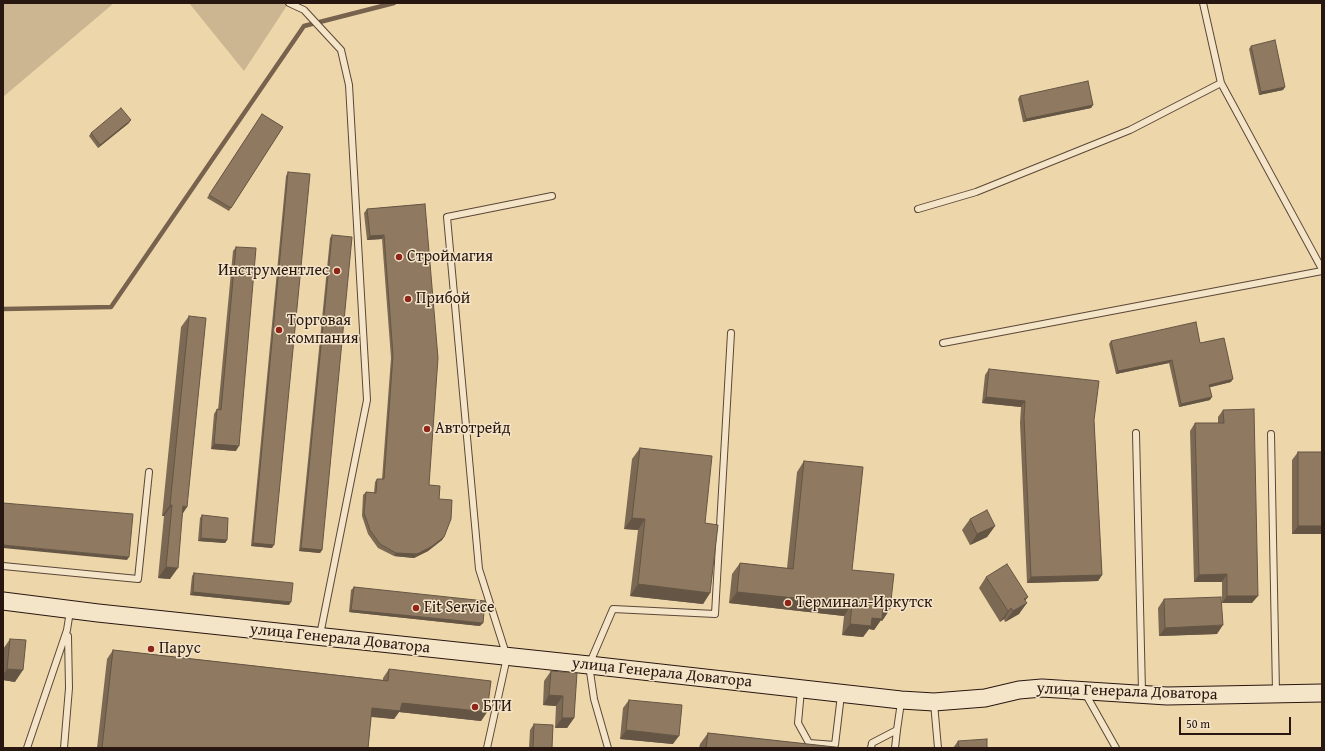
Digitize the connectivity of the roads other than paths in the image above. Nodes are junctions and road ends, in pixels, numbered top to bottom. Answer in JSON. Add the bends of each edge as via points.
{"nodes":[{"id":1,"x":289,"y":3,"type":"edge"},
{"id":2,"x":1203,"y":3,"type":"edge"},
{"id":3,"x":1221,"y":83,"type":"junction"},
{"id":4,"x":552,"y":196,"type":"dead end"},
{"id":5,"x":918,"y":209,"type":"dead end"},
{"id":6,"x":1322,"y":270,"type":"edge"},
{"id":7,"x":731,"y":333,"type":"dead end"},
{"id":8,"x":943,"y":343,"type":"dead end"},
{"id":9,"x":1136,"y":433,"type":"dead end"},
{"id":10,"x":1271,"y":434,"type":"dead end"},
{"id":11,"x":149,"y":472,"type":"dead end"},
{"id":12,"x":3,"y":566,"type":"edge"},
{"id":13,"x":3,"y":601,"type":"edge"},
{"id":14,"x":71,"y":609,"type":"junction"},
{"id":15,"x":67,"y":630,"type":"junction"},
{"id":16,"x":320,"y":637,"type":"junction"},
{"id":17,"x":507,"y":657,"type":"junction"},
{"id":18,"x":589,"y":665,"type":"junction"},
{"id":19,"x":801,"y":688,"type":"junction"},
{"id":20,"x":1083,"y":690,"type":"junction"},
{"id":21,"x":841,"y":693,"type":"junction"},
{"id":22,"x":1322,"y":693,"type":"edge"},
{"id":23,"x":1142,"y":694,"type":"junction"},
{"id":24,"x":1276,"y":694,"type":"junction"},
{"id":25,"x":901,"y":700,"type":"junction"},
{"id":26,"x":934,"y":702,"type":"junction"},
{"id":27,"x":897,"y":730,"type":"junction"},
{"id":28,"x":27,"y":748,"type":"edge"},
{"id":29,"x":64,"y":748,"type":"edge"},
{"id":30,"x":487,"y":748,"type":"edge"},
{"id":31,"x":608,"y":748,"type":"edge"},
{"id":32,"x":872,"y":748,"type":"edge"},
{"id":33,"x":895,"y":748,"type":"edge"},
{"id":34,"x":938,"y":748,"type":"edge"},
{"id":35,"x":1116,"y":748,"type":"edge"}],
"edges":[{"from":1,"to":16,"type":"lane","via":[[304,10],[341,50],[349,85],[367,400]]},
{"from":2,"to":3,"type":"lane"},
{"from":3,"to":5,"type":"lane","via":[[1130,130],[976,192]]},
{"from":3,"to":6,"type":"lane"},
{"from":4,"to":17,"type":"lane","via":[[447,218],[479,569]]},
{"from":6,"to":8,"type":"lane"},
{"from":7,"to":18,"type":"lane","via":[[715,614],[613,609]]},
{"from":9,"to":23,"type":"lane"},
{"from":10,"to":24,"type":"lane"},
{"from":11,"to":12,"type":"lane","via":[[138,580]]},
{"from":13,"to":14,"type":"street","name":"улица Генерала Доватора"},
{"from":14,"to":15,"type":"lane"},
{"from":14,"to":16,"type":"street","name":"улица Генерала Доватора"},
{"from":15,"to":28,"type":"lane"},
{"from":15,"to":29,"type":"lane","via":[[69,688]]},
{"from":16,"to":17,"type":"street","name":"улица Генерала Доватора"},
{"from":17,"to":18,"type":"street","name":"улица Генерала Доватора"},
{"from":17,"to":30,"type":"lane"},
{"from":18,"to":19,"type":"street","name":"улица Генерала Доватора"},
{"from":18,"to":31,"type":"lane","via":[[594,699]]},
{"from":19,"to":21,"type":"street","name":"улица Генерала Доватора"},
{"from":19,"to":21,"type":"lane","via":[[798,723],[809,743],[835,745]]},
{"from":20,"to":23,"type":"street","name":"улица Генерала Доватора"},
{"from":20,"to":26,"type":"street","name":"улица Генерала Доватора","via":[[1042,688],[1019,690],[985,698]]},
{"from":20,"to":35,"type":"lane"},
{"from":21,"to":25,"type":"street","name":"улица Генерала Доватора"},
{"from":22,"to":24,"type":"street","name":"улица Генерала Доватора"},
{"from":23,"to":24,"type":"street","name":"улица Генерала Доватора"},
{"from":25,"to":26,"type":"street","name":"улица Генерала Доватора"},
{"from":25,"to":27,"type":"lane"},
{"from":26,"to":34,"type":"lane"},
{"from":27,"to":32,"type":"lane","via":[[872,742]]},
{"from":27,"to":33,"type":"lane"}]}
